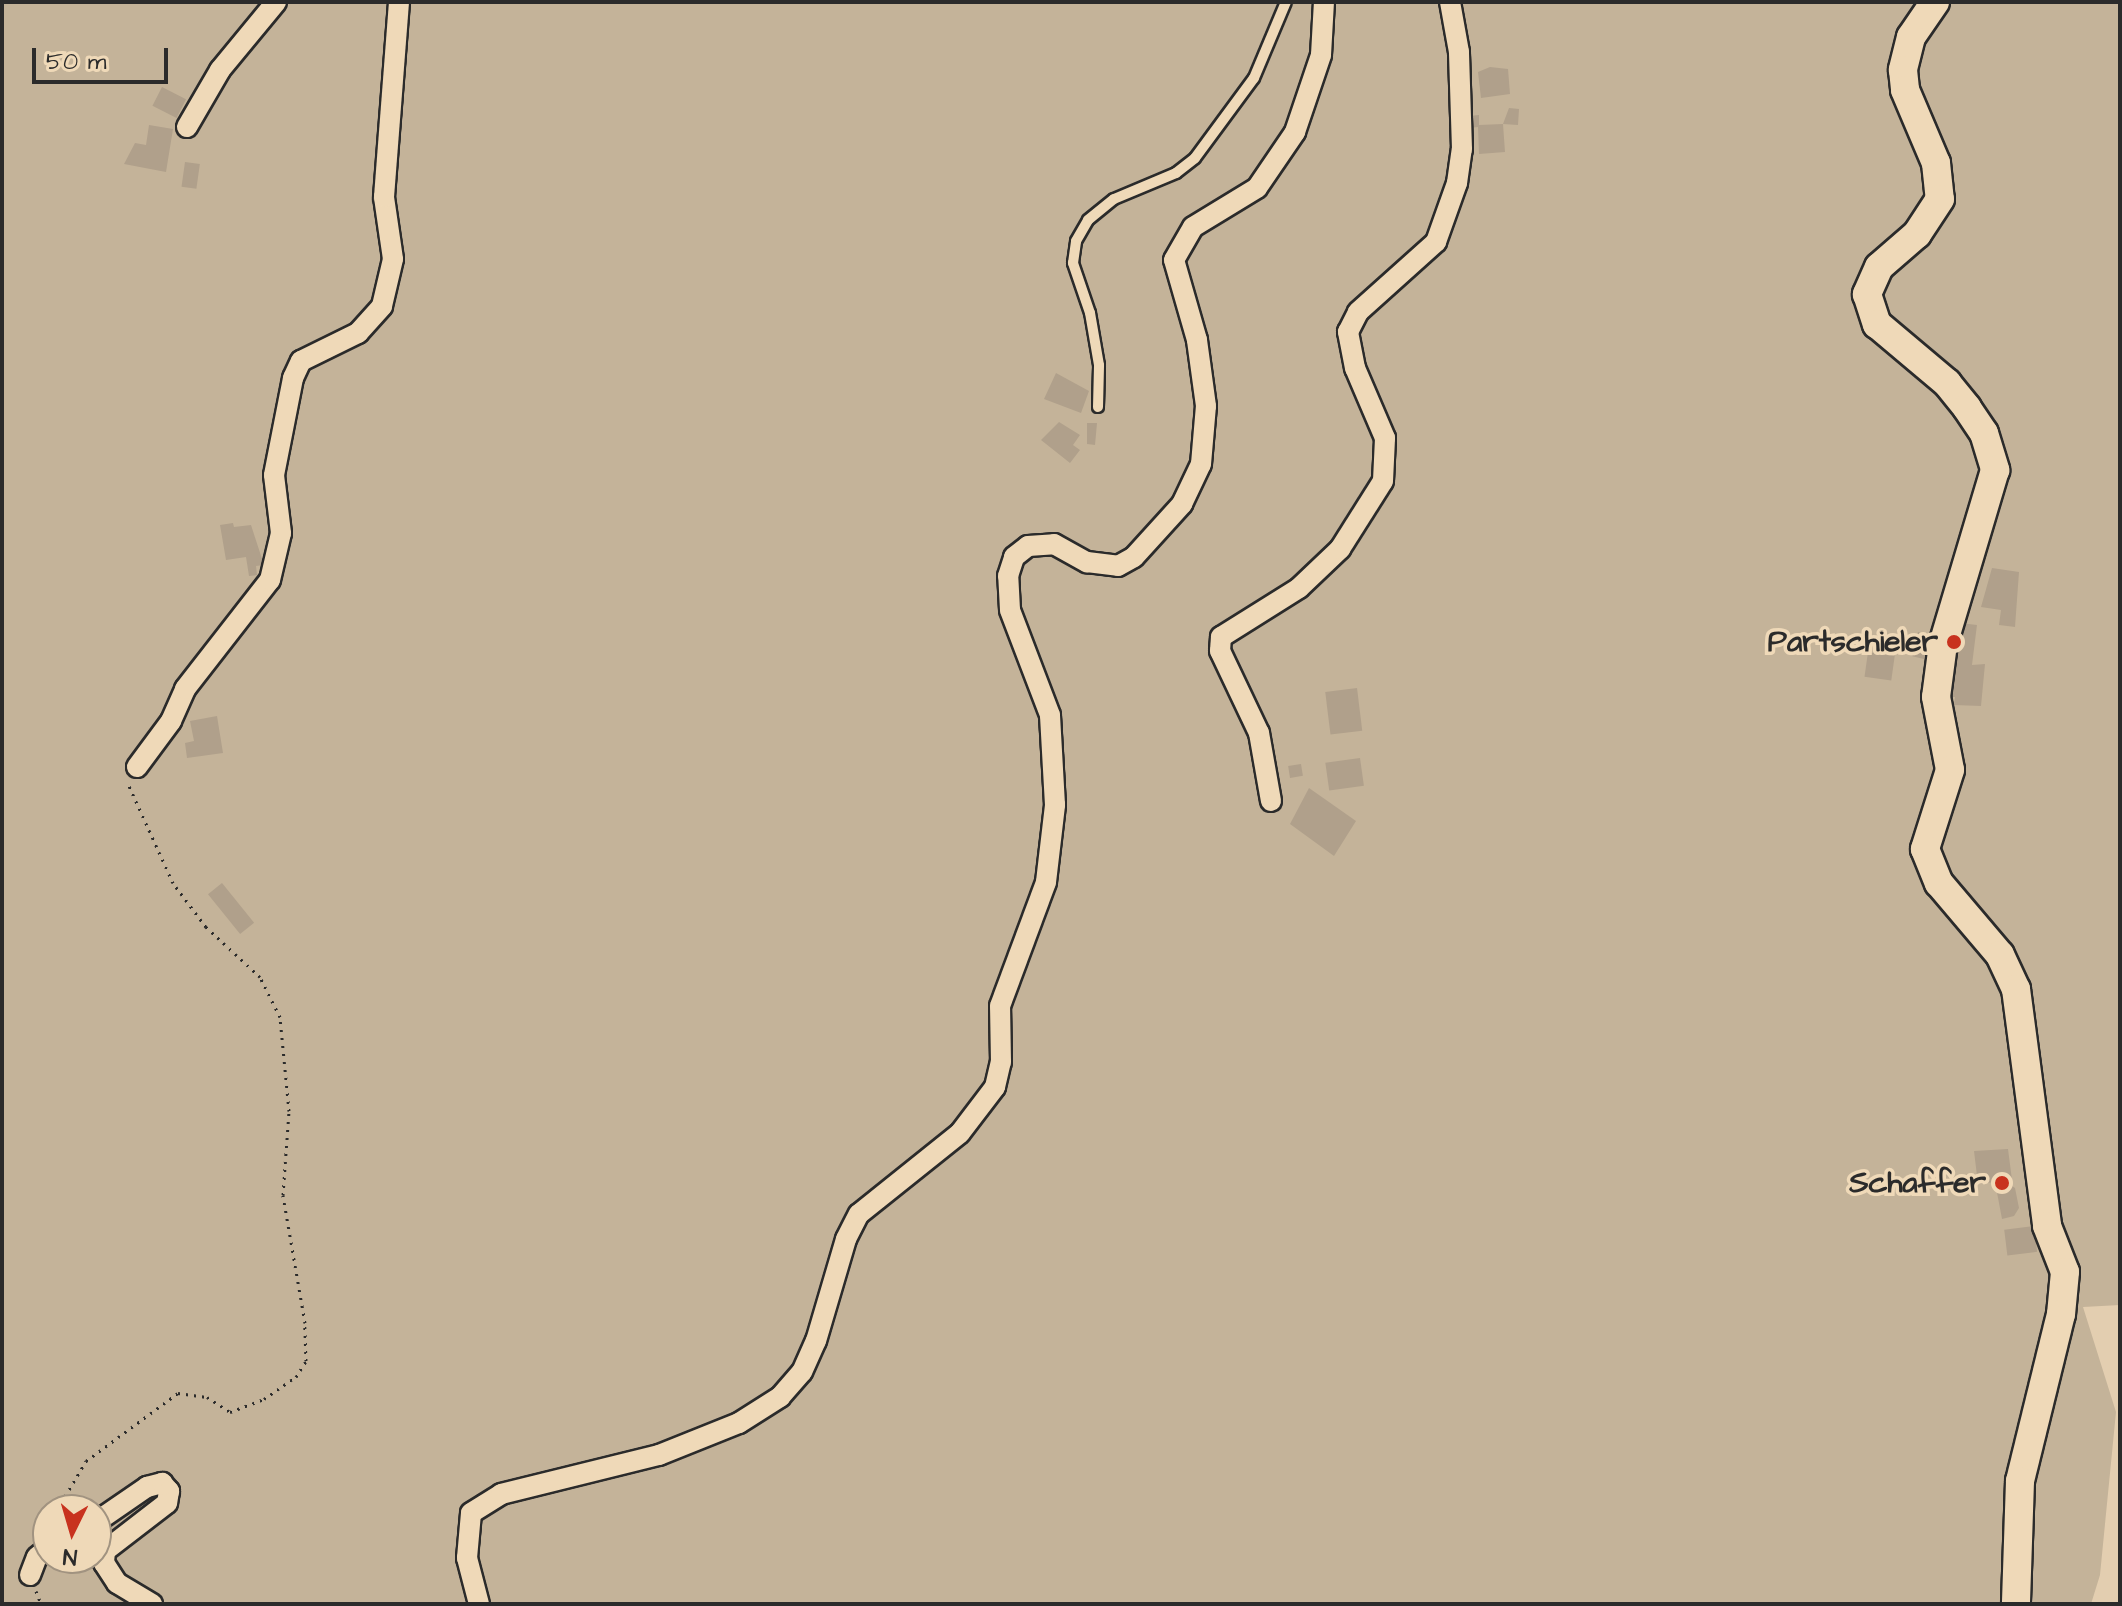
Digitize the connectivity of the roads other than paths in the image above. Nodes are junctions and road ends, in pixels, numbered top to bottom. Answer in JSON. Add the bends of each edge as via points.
{"nodes":[{"id":1,"x":276,"y":2,"type":"edge"},
{"id":2,"x":399,"y":2,"type":"edge"},
{"id":3,"x":1286,"y":2,"type":"edge"},
{"id":4,"x":1324,"y":2,"type":"edge"},
{"id":5,"x":1450,"y":2,"type":"edge"},
{"id":6,"x":1935,"y":2,"type":"edge"},
{"id":7,"x":187,"y":127,"type":"dead end"},
{"id":8,"x":1098,"y":407,"type":"dead end"},
{"id":9,"x":137,"y":767,"type":"road end"},
{"id":10,"x":1271,"y":801,"type":"dead end"},
{"id":11,"x":112,"y":1511,"type":"edge"},
{"id":12,"x":112,"y":1546,"type":"edge"},
{"id":13,"x":32,"y":1570,"type":"edge"},
{"id":14,"x":111,"y":1574,"type":"edge"},
{"id":15,"x":30,"y":1575,"type":"dead end"},
{"id":16,"x":152,"y":1604,"type":"edge"},
{"id":17,"x":479,"y":1604,"type":"edge"},
{"id":18,"x":2016,"y":1604,"type":"edge"}],
"edges":[{"from":1,"to":7,"type":"street","via":[[220,70]]},
{"from":2,"to":9,"type":"street","via":[[384,197],[393,259],[382,306],[358,333],[301,361],[274,475],[281,533],[270,580],[185,689],[171,721]]},
{"from":3,"to":8,"type":"lane","via":[[1254,78],[1195,158],[1176,173],[1114,199],[1088,220],[1076,241],[1073,263],[1099,365]]},
{"from":4,"to":17,"type":"street","via":[[1321,55],[1295,132],[1257,188],[1193,227],[1174,260],[1197,340],[1206,406],[1201,464],[1182,504],[1134,557],[1118,566],[1087,562],[1054,544],[1028,546],[1011,566],[1010,610],[1055,745],[1055,805],[1046,882],[1000,1006],[1001,1062],[995,1087],[960,1133],[859,1214],[846,1239],[816,1341],[802,1372],[780,1397],[739,1423],[659,1455],[501,1494],[471,1513],[467,1558]]},
{"from":5,"to":10,"type":"street","via":[[1459,52],[1462,149],[1457,183],[1436,242],[1358,312],[1348,332],[1355,368],[1385,438],[1383,481],[1340,549],[1299,588],[1221,637],[1220,651],[1259,733]]},
{"from":6,"to":18,"type":"street","via":[[1911,37],[1903,70],[1905,90],[1936,163],[1940,199],[1917,234],[1879,267],[1867,294],[1877,324],[1947,383],[1967,408],[1984,433],[1995,470],[1943,644],[1936,697],[1950,770],[1925,849],[1939,883],[2000,955],[2016,989],[2047,1226],[2065,1272],[2061,1314],[2020,1481]]},
{"from":11,"to":12,"type":"street","via":[[147,1487],[162,1483],[169,1491],[167,1503]]},
{"from":13,"to":15,"type":"street"},
{"from":14,"to":16,"type":"street"}]}
